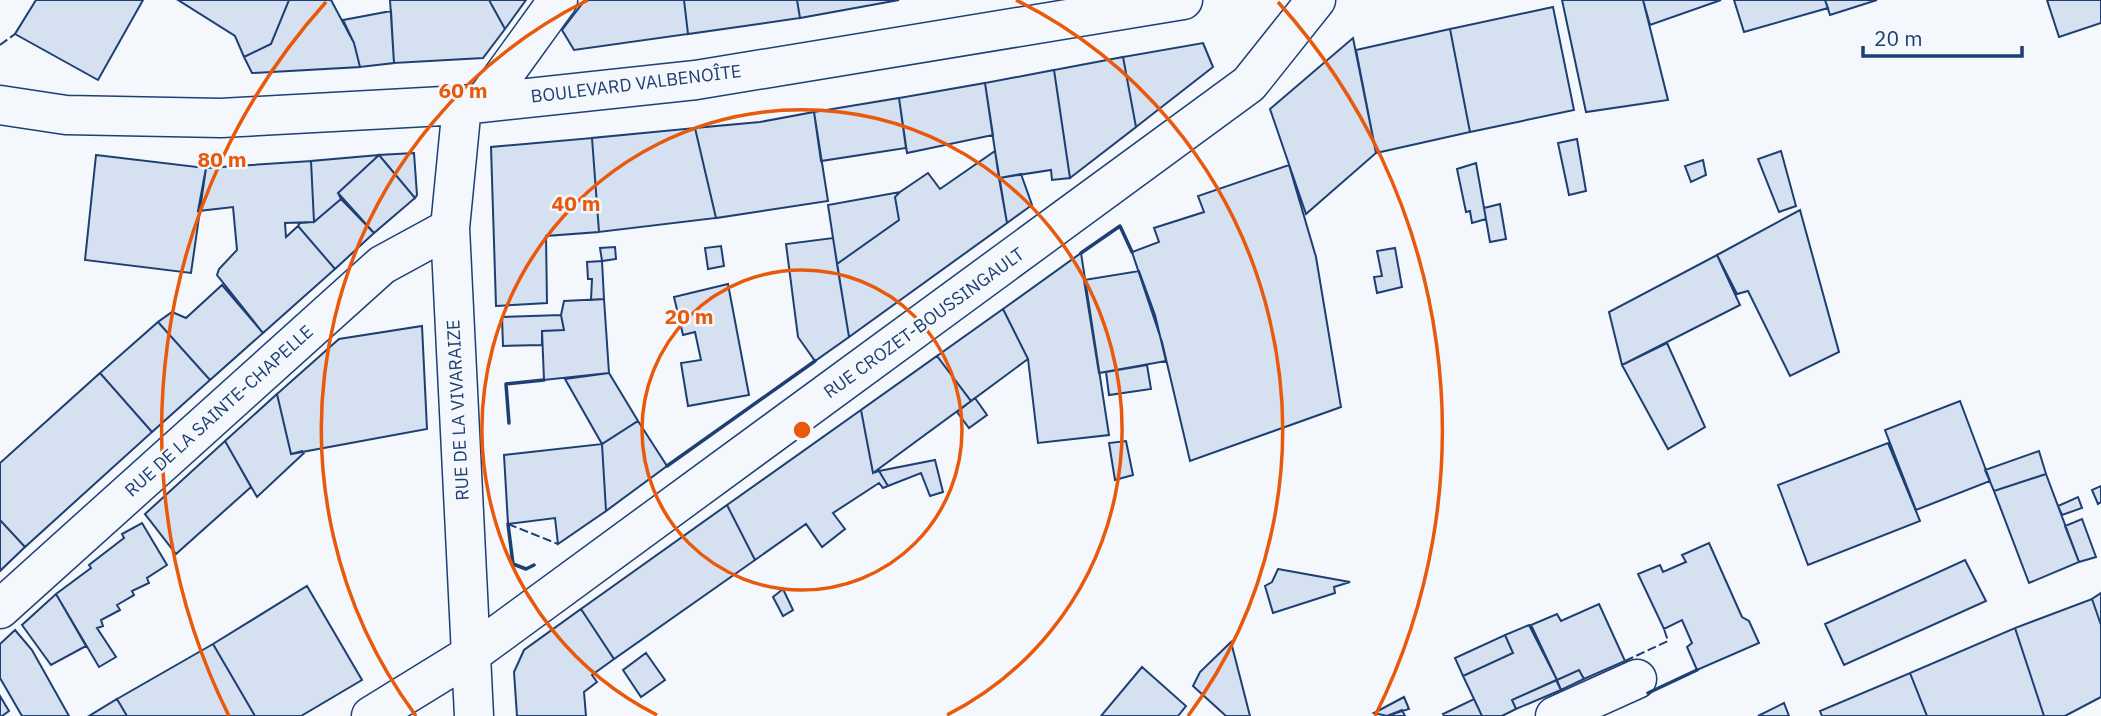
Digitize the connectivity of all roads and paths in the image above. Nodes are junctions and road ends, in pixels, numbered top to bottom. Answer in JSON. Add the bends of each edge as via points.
{"nodes":[{"id":1,"x":558,"y":0,"type":"edge"},
{"id":2,"x":1183,"y":0,"type":"edge"},
{"id":3,"x":1316,"y":0,"type":"edge"},
{"id":4,"x":473,"y":103,"type":"junction"},
{"id":5,"x":0,"y":105,"type":"edge"},
{"id":6,"x":450,"y":228,"type":"junction"},
{"id":7,"x":0,"y":609,"type":"edge"},
{"id":8,"x":470,"y":656,"type":"junction"},
{"id":9,"x":1637,"y":679,"type":"dead end"},
{"id":10,"x":371,"y":716,"type":"edge"},
{"id":11,"x":474,"y":716,"type":"edge"},
{"id":12,"x":1555,"y":716,"type":"edge"}],
"edges":[{"from":1,"to":4,"type":"street"},
{"from":2,"to":4,"type":"street","name":"BOULEVARD VALBENOÎTE","via":[[696,80]]},
{"from":3,"to":8,"type":"street","name":"RUE CROZET-BOUSSINGAULT","via":[[1249,84]]},
{"from":4,"to":5,"type":"street","name":"BOULEVARD VALBENOÎTE","via":[[221,118],[66,115]]},
{"from":4,"to":6,"type":"street","name":"RUE DE LA VIVARAIZE"},
{"from":6,"to":7,"type":"street","name":"RUE DE LA SAINTE-CHAPELLE","via":[[382,265]]},
{"from":6,"to":8,"type":"street","name":"RUE DE LA VIVARAIZE"},
{"from":8,"to":10,"type":"street","name":"RUE CROZET-BOUSSINGAULT"},
{"from":8,"to":11,"type":"street","name":"RUE DE LA VIVARAIZE"},
{"from":9,"to":12,"type":"street"}]}
